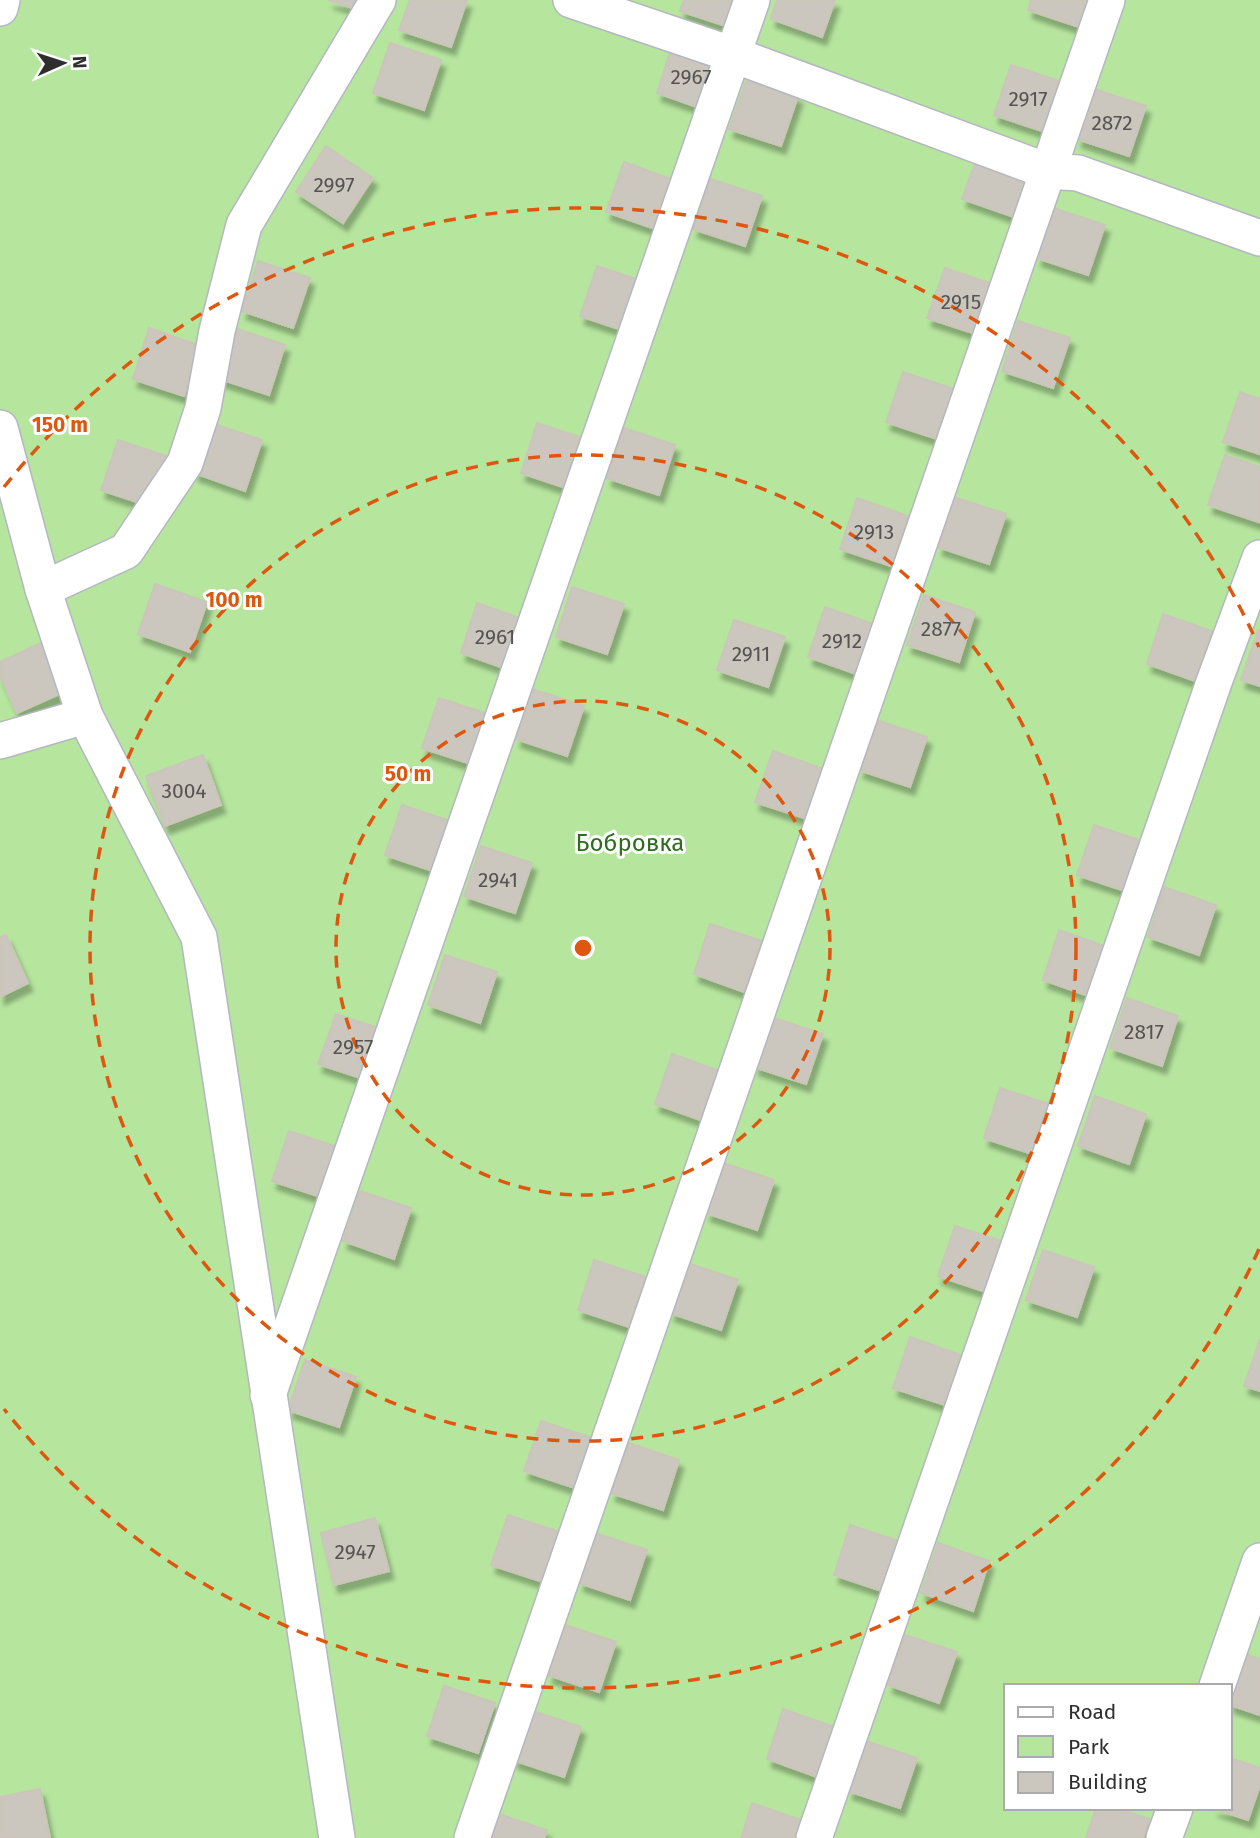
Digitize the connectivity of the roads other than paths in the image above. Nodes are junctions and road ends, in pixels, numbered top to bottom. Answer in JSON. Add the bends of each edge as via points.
{"nodes":[{"id":1,"x":2,"y":0,"type":"edge"},
{"id":2,"x":378,"y":0,"type":"edge"},
{"id":3,"x":572,"y":0,"type":"edge"},
{"id":4,"x":752,"y":0,"type":"edge"},
{"id":5,"x":1107,"y":0,"type":"edge"},
{"id":6,"x":0,"y":8,"type":"edge"},
{"id":7,"x":734,"y":55,"type":"junction"},
{"id":8,"x":1047,"y":171,"type":"junction"},
{"id":9,"x":1260,"y":238,"type":"edge"},
{"id":10,"x":0,"y":428,"type":"edge"},
{"id":11,"x":1260,"y":558,"type":"edge"},
{"id":12,"x":43,"y":589,"type":"junction"},
{"id":13,"x":85,"y":716,"type":"junction"},
{"id":14,"x":0,"y":741,"type":"edge"},
{"id":15,"x":268,"y":1395,"type":"junction"},
{"id":16,"x":1260,"y":1561,"type":"edge"},
{"id":17,"x":1218,"y":1684,"type":"edge"},
{"id":18,"x":1174,"y":1810,"type":"edge"},
{"id":19,"x":337,"y":1838,"type":"edge"},
{"id":20,"x":472,"y":1838,"type":"edge"},
{"id":21,"x":814,"y":1838,"type":"edge"},
{"id":22,"x":1164,"y":1838,"type":"edge"}],
"edges":[{"from":1,"to":6,"type":"street"},
{"from":2,"to":12,"type":"street","via":[[244,225],[203,408],[185,463],[126,551]]},
{"from":3,"to":7,"type":"street"},
{"from":4,"to":7,"type":"street"},
{"from":5,"to":8,"type":"street"},
{"from":7,"to":8,"type":"street"},
{"from":7,"to":15,"type":"street"},
{"from":8,"to":9,"type":"street","via":[[1078,173]]},
{"from":8,"to":20,"type":"street"},
{"from":10,"to":12,"type":"street"},
{"from":11,"to":21,"type":"street"},
{"from":12,"to":13,"type":"street"},
{"from":13,"to":14,"type":"street"},
{"from":13,"to":15,"type":"street","via":[[199,936]]},
{"from":15,"to":19,"type":"street"},
{"from":16,"to":17,"type":"street"},
{"from":18,"to":22,"type":"street"}]}
